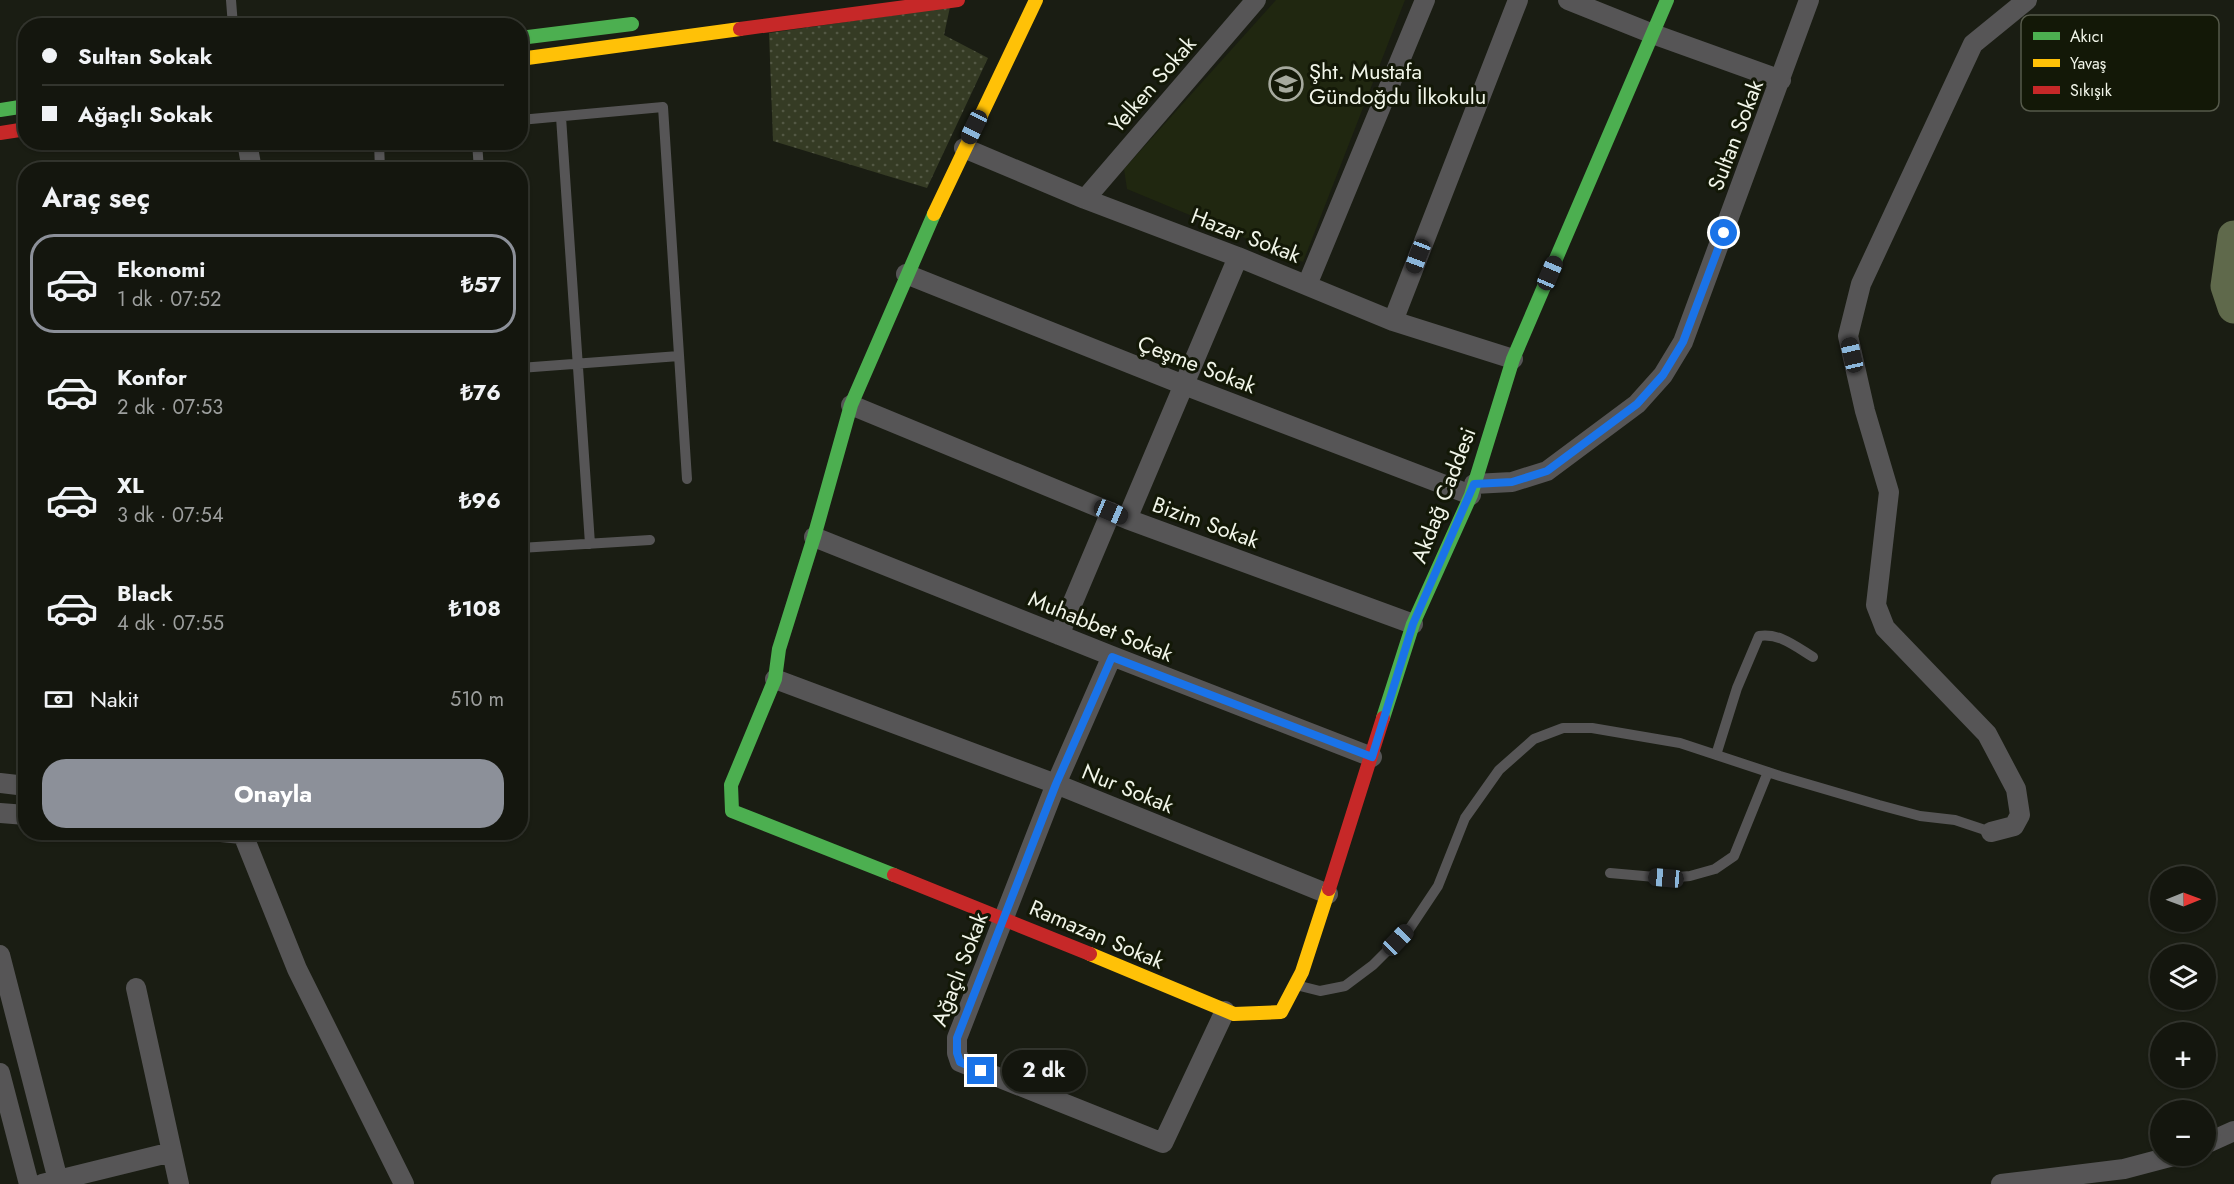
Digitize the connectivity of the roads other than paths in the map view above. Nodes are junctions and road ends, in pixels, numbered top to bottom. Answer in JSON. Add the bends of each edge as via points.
{"nodes":[{"id":1,"x":231,"y":0,"type":"edge"},
{"id":2,"x":818,"y":0,"type":"edge"},
{"id":3,"x":958,"y":0,"type":"edge"},
{"id":4,"x":1036,"y":0,"type":"edge"},
{"id":5,"x":1256,"y":0,"type":"edge"},
{"id":6,"x":1425,"y":0,"type":"edge"},
{"id":7,"x":1518,"y":0,"type":"edge"},
{"id":8,"x":1568,"y":0,"type":"edge"},
{"id":9,"x":1667,"y":0,"type":"edge"},
{"id":10,"x":1809,"y":0,"type":"edge"},
{"id":11,"x":2027,"y":0,"type":"edge"},
{"id":12,"x":232,"y":18,"type":"edge"},
{"id":13,"x":811,"y":19,"type":"junction"},
{"id":14,"x":651,"y":22,"type":"dead end"},
{"id":15,"x":1653,"y":34,"type":"junction"},
{"id":16,"x":528,"y":37,"type":"edge"},
{"id":17,"x":528,"y":58,"type":"edge"},
{"id":18,"x":1781,"y":80,"type":"junction"},
{"id":19,"x":18,"y":107,"type":"edge"},
{"id":20,"x":0,"y":110,"type":"edge"},
{"id":21,"x":561,"y":117,"type":"junction"},
{"id":22,"x":528,"y":119,"type":"edge"},
{"id":23,"x":18,"y":130,"type":"edge"},
{"id":24,"x":0,"y":133,"type":"edge"},
{"id":25,"x":964,"y":148,"type":"junction"},
{"id":26,"x":1085,"y":199,"type":"junction"},
{"id":27,"x":1238,"y":257,"type":"junction"},
{"id":28,"x":906,"y":274,"type":"junction"},
{"id":29,"x":1307,"y":285,"type":"junction"},
{"id":30,"x":1394,"y":321,"type":"junction"},
{"id":31,"x":679,"y":356,"type":"junction"},
{"id":32,"x":1513,"y":359,"type":"junction"},
{"id":33,"x":577,"y":364,"type":"junction"},
{"id":34,"x":528,"y":367,"type":"edge"},
{"id":35,"x":1184,"y":385,"type":"junction"},
{"id":36,"x":851,"y":405,"type":"junction"},
{"id":37,"x":687,"y":479,"type":"dead end"},
{"id":38,"x":1472,"y":489,"type":"junction"},
{"id":39,"x":1119,"y":516,"type":"junction"},
{"id":40,"x":814,"y":537,"type":"junction"},
{"id":41,"x":650,"y":540,"type":"dead end"},
{"id":42,"x":590,"y":544,"type":"junction"},
{"id":43,"x":528,"y":548,"type":"edge"},
{"id":44,"x":1413,"y":624,"type":"junction"},
{"id":45,"x":1059,"y":635,"type":"junction"},
{"id":46,"x":1112,"y":657,"type":"junction"},
{"id":47,"x":1812,"y":657,"type":"dead end"},
{"id":48,"x":775,"y":679,"type":"junction"},
{"id":49,"x":1716,"y":755,"type":"junction"},
{"id":50,"x":1372,"y":757,"type":"junction"},
{"id":51,"x":1768,"y":772,"type":"junction"},
{"id":52,"x":0,"y":783,"type":"edge"},
{"id":53,"x":1056,"y":784,"type":"junction"},
{"id":54,"x":18,"y":785,"type":"edge"},
{"id":55,"x":0,"y":813,"type":"edge"},
{"id":56,"x":18,"y":814,"type":"edge"},
{"id":57,"x":1991,"y":832,"type":"joint"},
{"id":58,"x":245,"y":840,"type":"edge"},
{"id":59,"x":1610,"y":873,"type":"dead end"},
{"id":60,"x":1328,"y":894,"type":"junction"},
{"id":61,"x":1004,"y":918,"type":"junction"},
{"id":62,"x":0,"y":955,"type":"edge"},
{"id":63,"x":1296,"y":985,"type":"junction"},
{"id":64,"x":136,"y":988,"type":"dead end"},
{"id":65,"x":1226,"y":1011,"type":"junction"},
{"id":66,"x":1281,"y":1012,"type":"joint"},
{"id":67,"x":0,"y":1073,"type":"edge"},
{"id":68,"x":2234,"y":1131,"type":"edge"},
{"id":69,"x":2216,"y":1139,"type":"edge"},
{"id":70,"x":172,"y":1152,"type":"junction"},
{"id":71,"x":2150,"y":1162,"type":"edge"},
{"id":72,"x":53,"y":1183,"type":"edge"},
{"id":73,"x":29,"y":1184,"type":"edge"},
{"id":74,"x":179,"y":1184,"type":"edge"},
{"id":75,"x":404,"y":1184,"type":"edge"},
{"id":76,"x":2001,"y":1184,"type":"edge"}],
"edges":[{"from":1,"to":12,"type":"lane"},
{"from":2,"to":13,"type":"street"},
{"from":3,"to":13,"type":"street"},
{"from":4,"to":25,"type":"street"},
{"from":5,"to":26,"type":"street","name":"Yelken Sokak"},
{"from":6,"to":29,"type":"street"},
{"from":7,"to":30,"type":"street"},
{"from":8,"to":15,"type":"street"},
{"from":9,"to":15,"type":"street","name":"Akdağ Caddesi"},
{"from":10,"to":18,"type":"street","name":"Sultan Sokak"},
{"from":11,"to":57,"type":"street","via":[[1973,44],[1861,284],[1848,336],[1889,492],[1876,605],[1885,628],[1987,734],[2016,789],[2020,815],[2014,826]]},
{"from":13,"to":17,"type":"street"},
{"from":14,"to":16,"type":"street"},
{"from":15,"to":18,"type":"street"},
{"from":15,"to":32,"type":"street","name":"Akdağ Caddesi"},
{"from":18,"to":38,"type":"street","name":"Sultan Sokak","via":[[1683,342],[1663,375],[1637,404],[1547,471]]},
{"from":19,"to":20,"type":"street"},
{"from":21,"to":22,"type":"lane"},
{"from":21,"to":31,"type":"lane","via":[[663,107]]},
{"from":21,"to":33,"type":"lane"},
{"from":23,"to":24,"type":"street"},
{"from":25,"to":26,"type":"street","name":"Hazar Sokak"},
{"from":25,"to":28,"type":"street"},
{"from":26,"to":27,"type":"street","name":"Hazar Sokak"},
{"from":27,"to":29,"type":"street","name":"Hazar Sokak"},
{"from":27,"to":35,"type":"street"},
{"from":28,"to":35,"type":"street","name":"Çeşme Sokak"},
{"from":28,"to":36,"type":"street"},
{"from":29,"to":30,"type":"street","name":"Hazar Sokak"},
{"from":30,"to":32,"type":"street","name":"Hazar Sokak"},
{"from":31,"to":33,"type":"lane"},
{"from":31,"to":37,"type":"lane"},
{"from":32,"to":38,"type":"street","name":"Akdağ Caddesi"},
{"from":33,"to":34,"type":"lane"},
{"from":33,"to":42,"type":"lane"},
{"from":35,"to":38,"type":"street","name":"Çeşme Sokak"},
{"from":35,"to":39,"type":"street"},
{"from":36,"to":39,"type":"street","name":"Bizim Sokak"},
{"from":36,"to":40,"type":"street"},
{"from":38,"to":44,"type":"street","name":"Akdağ Caddesi"},
{"from":39,"to":44,"type":"street","name":"Bizim Sokak"},
{"from":39,"to":45,"type":"street"},
{"from":40,"to":45,"type":"street","name":"Muhabbet Sokak"},
{"from":40,"to":48,"type":"street","via":[[779,649]]},
{"from":41,"to":42,"type":"lane"},
{"from":42,"to":43,"type":"lane"},
{"from":44,"to":50,"type":"street","name":"Akdağ Caddesi"},
{"from":45,"to":46,"type":"street","name":"Muhabbet Sokak"},
{"from":46,"to":50,"type":"street","name":"Muhabbet Sokak"},
{"from":46,"to":53,"type":"street","name":"Ağaçlı Sokak"},
{"from":47,"to":49,"type":"lane","via":[[1780,637],[1759,636],[1737,688]]},
{"from":48,"to":53,"type":"street","name":"Nur Sokak"},
{"from":48,"to":61,"type":"street","name":"Ramazan Sokak","via":[[731,786],[732,811]]},
{"from":49,"to":51,"type":"lane"},
{"from":49,"to":63,"type":"lane","via":[[1680,742],[1592,728],[1563,728],[1534,739],[1499,770],[1465,818],[1438,886],[1410,928],[1345,986],[1320,991]]},
{"from":50,"to":60,"type":"street","name":"Akdağ Caddesi"},
{"from":51,"to":57,"type":"lane","via":[[1920,816],[1955,819]]},
{"from":51,"to":59,"type":"lane","via":[[1734,856],[1715,869],[1666,878]]},
{"from":52,"to":54,"type":"street"},
{"from":53,"to":60,"type":"street","name":"Nur Sokak"},
{"from":53,"to":61,"type":"street","name":"Ağaçlı Sokak"},
{"from":55,"to":56,"type":"street"},
{"from":58,"to":75,"type":"street","via":[[297,969]]},
{"from":60,"to":63,"type":"street","name":"Akdağ Caddesi"},
{"from":61,"to":65,"type":"street","name":"Ramazan Sokak"},
{"from":61,"to":65,"type":"street","name":"Ağaçlı Sokak","via":[[957,1038],[960,1062],[1163,1143]]},
{"from":62,"to":72,"type":"street"},
{"from":63,"to":66,"type":"street","name":"Akdağ Caddesi"},
{"from":64,"to":70,"type":"street"},
{"from":65,"to":66,"type":"street","name":"Ramazan Sokak"},
{"from":67,"to":73,"type":"street"},
{"from":68,"to":69,"type":"street"},
{"from":70,"to":72,"type":"street"},
{"from":70,"to":74,"type":"street"},
{"from":71,"to":76,"type":"street","via":[[2124,1169]]}]}
